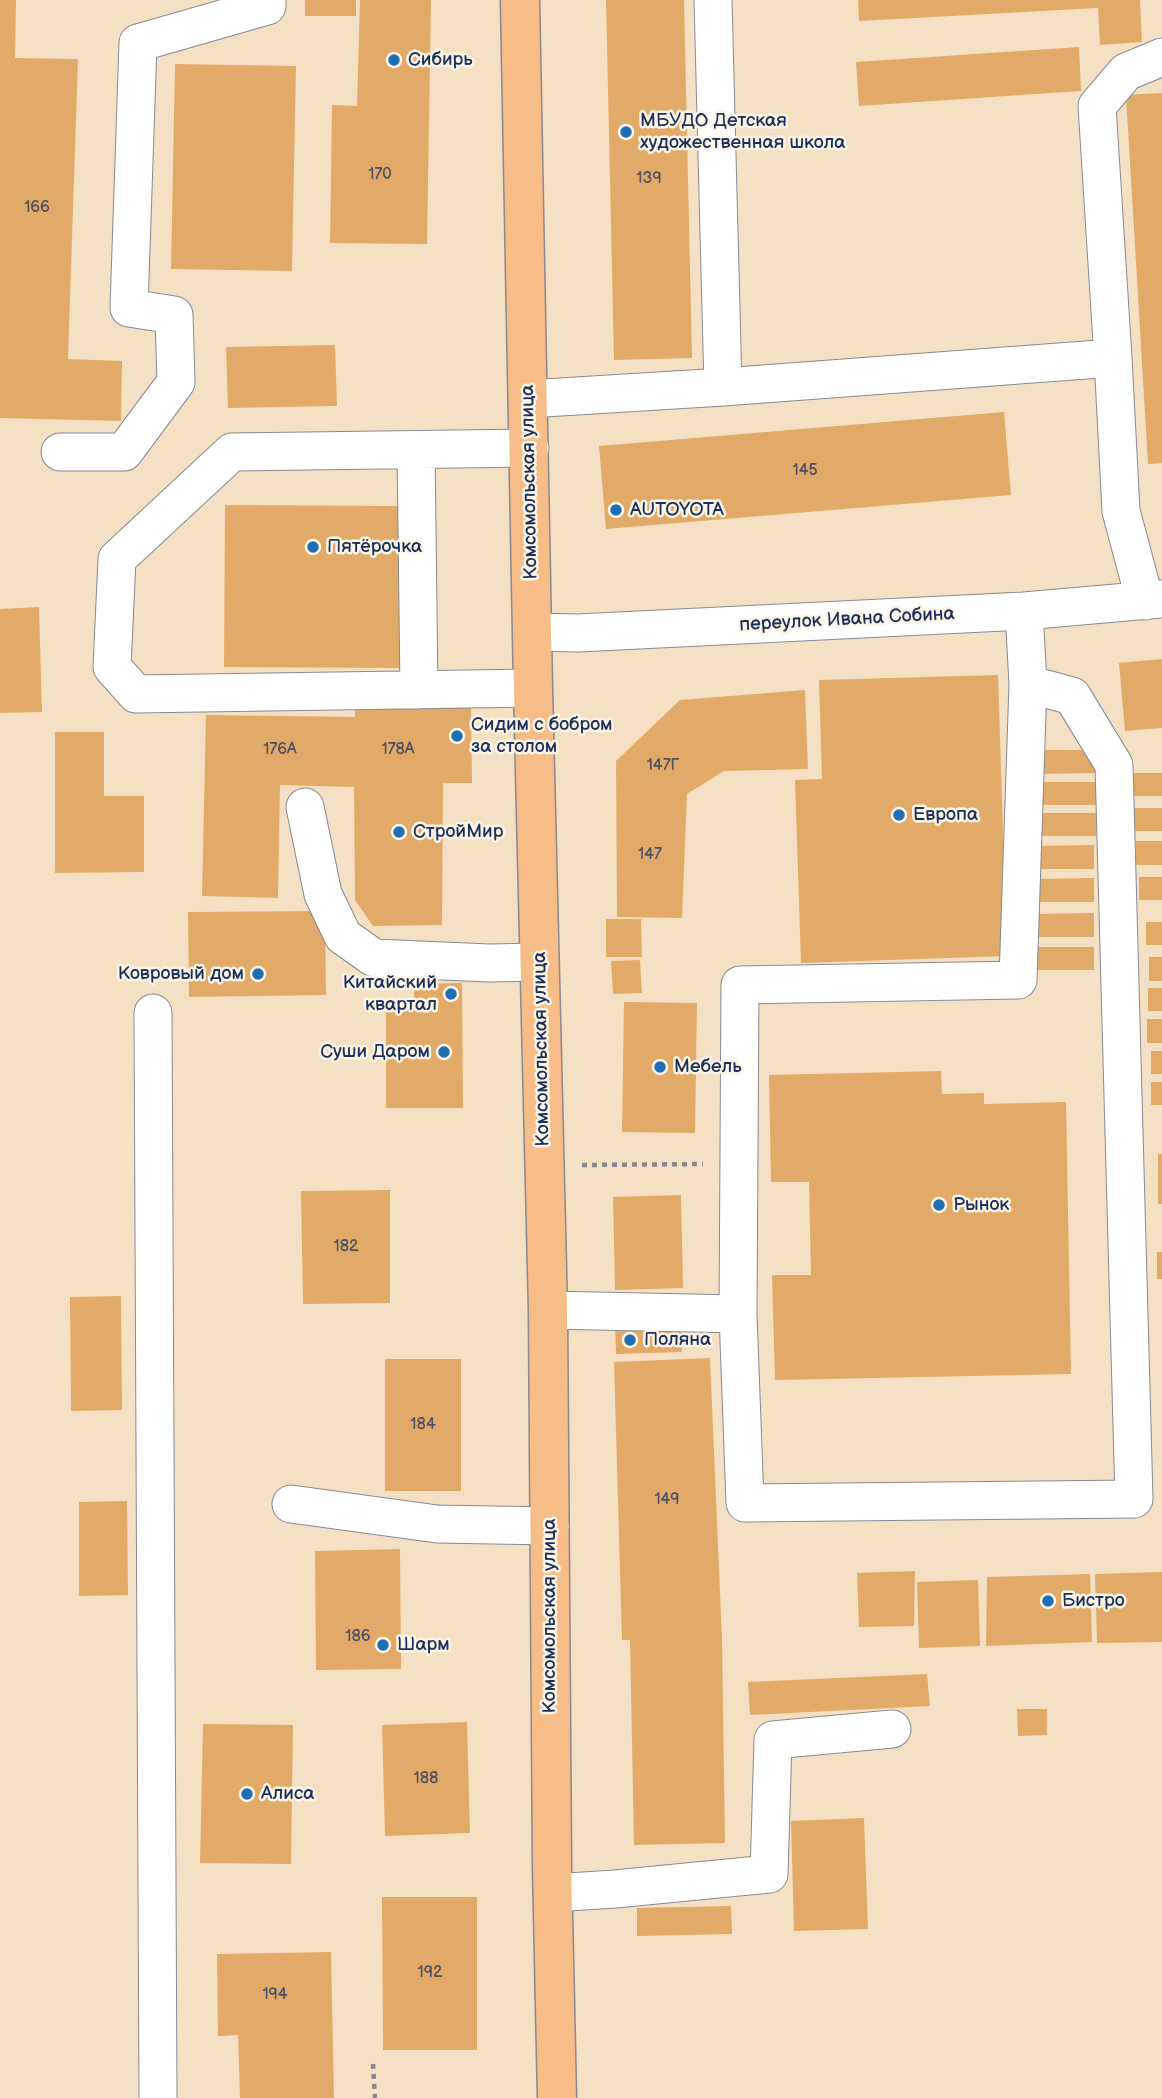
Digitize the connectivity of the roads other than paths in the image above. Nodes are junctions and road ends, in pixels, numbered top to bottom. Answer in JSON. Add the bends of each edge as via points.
{"nodes":[{"id":1,"x":267,"y":0,"type":"edge"},
{"id":2,"x":520,"y":0,"type":"edge"},
{"id":3,"x":713,"y":0,"type":"edge"},
{"id":4,"x":1162,"y":57,"type":"edge"},
{"id":5,"x":1113,"y":358,"type":"junction"},
{"id":6,"x":723,"y":387,"type":"junction"},
{"id":7,"x":528,"y":399,"type":"junction"},
{"id":8,"x":530,"y":448,"type":"junction"},
{"id":9,"x":416,"y":450,"type":"junction"},
{"id":10,"x":60,"y":452,"type":"dead end"},
{"id":11,"x":1153,"y":600,"type":"edge"},
{"id":12,"x":1024,"y":611,"type":"junction"},
{"id":13,"x":532,"y":632,"type":"junction"},
{"id":14,"x":1028,"y":684,"type":"junction"},
{"id":15,"x":533,"y":688,"type":"junction"},
{"id":16,"x":419,"y":690,"type":"junction"},
{"id":17,"x":305,"y":807,"type":"dead end"},
{"id":18,"x":539,"y":962,"type":"junction"},
{"id":19,"x":153,"y":1013,"type":"dead end"},
{"id":20,"x":548,"y":1310,"type":"junction"},
{"id":21,"x":738,"y":1314,"type":"junction"},
{"id":22,"x":1148,"y":1494,"type":"edge"},
{"id":23,"x":291,"y":1504,"type":"dead end"},
{"id":24,"x":550,"y":1526,"type":"junction"},
{"id":25,"x":892,"y":1728,"type":"dead end"},
{"id":26,"x":552,"y":1892,"type":"junction"},
{"id":27,"x":158,"y":2098,"type":"edge"},
{"id":28,"x":557,"y":2098,"type":"edge"}],
"edges":[{"from":1,"to":10,"type":"street","via":[[267,6],[138,43],[129,308],[174,315],[176,383],[124,452]]},
{"from":2,"to":7,"type":"main road","name":"Комсомольская улица"},
{"from":3,"to":6,"type":"street"},
{"from":4,"to":5,"type":"street","via":[[1126,72],[1097,106]]},
{"from":5,"to":6,"type":"street"},
{"from":5,"to":11,"type":"street","via":[[1121,511]]},
{"from":6,"to":7,"type":"street"},
{"from":7,"to":8,"type":"main road","name":"Комсомольская улица"},
{"from":8,"to":9,"type":"street"},
{"from":8,"to":13,"type":"main road","name":"Комсомольская улица"},
{"from":9,"to":16,"type":"street"},
{"from":9,"to":16,"type":"street","via":[[232,452],[117,559],[113,667],[136,694]]},
{"from":11,"to":12,"type":"street","name":"переулок Ивана Собина"},
{"from":12,"to":13,"type":"street","name":"переулок Ивана Собина"},
{"from":12,"to":14,"type":"street"},
{"from":13,"to":15,"type":"main road","name":"Комсомольская улица"},
{"from":14,"to":21,"type":"street","via":[[1018,980],[740,985]]},
{"from":14,"to":22,"type":"street","via":[[1072,696],[1114,765]]},
{"from":15,"to":16,"type":"street"},
{"from":15,"to":18,"type":"main road","name":"Комсомольская улица"},
{"from":17,"to":18,"type":"street","via":[[323,894],[343,936],[374,958]]},
{"from":18,"to":20,"type":"main road","name":"Комсомольская улица"},
{"from":19,"to":27,"type":"street"},
{"from":20,"to":21,"type":"street"},
{"from":20,"to":24,"type":"main road","name":"Комсомольская улица"},
{"from":21,"to":22,"type":"street","via":[[745,1503]]},
{"from":23,"to":24,"type":"street","via":[[437,1524]]},
{"from":24,"to":26,"type":"main road","name":"Комсомольская улица"},
{"from":25,"to":26,"type":"street","via":[[773,1740],[769,1874]]},
{"from":26,"to":28,"type":"main road","name":"Комсомольская улица"}]}
